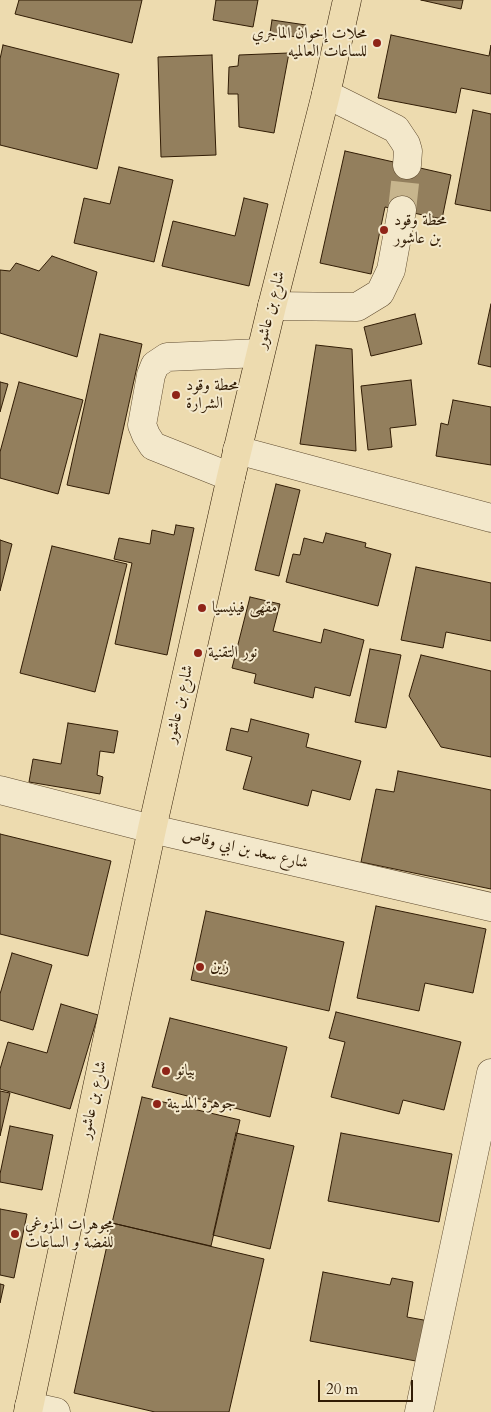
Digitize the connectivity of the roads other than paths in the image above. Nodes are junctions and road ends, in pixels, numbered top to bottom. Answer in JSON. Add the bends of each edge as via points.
{"nodes":[{"id":1,"x":347,"y":0,"type":"edge"},
{"id":2,"x":326,"y":94,"type":"junction"},
{"id":3,"x":407,"y":165,"type":"tunnel mouth"},
{"id":4,"x":402,"y":210,"type":"tunnel mouth"},
{"id":5,"x":272,"y":306,"type":"junction"},
{"id":6,"x":260,"y":353,"type":"junction"},
{"id":7,"x":237,"y":450,"type":"junction"},
{"id":8,"x":231,"y":476,"type":"junction"},
{"id":9,"x":491,"y":518,"type":"edge"},
{"id":10,"x":0,"y":790,"type":"edge"},
{"id":11,"x":152,"y":829,"type":"junction"},
{"id":12,"x":491,"y":907,"type":"edge"},
{"id":13,"x":491,"y":1073,"type":"edge"},
{"id":14,"x":29,"y":1409,"type":"edge"},
{"id":15,"x":56,"y":1412,"type":"edge"},
{"id":16,"x":419,"y":1412,"type":"edge"}],
"edges":[{"from":1,"to":2,"type":"main road","name":"شارع بن عاشور"},
{"from":2,"to":3,"type":"street","via":[[396,129],[406,144]]},
{"from":2,"to":5,"type":"main road","name":"شارع بن عاشور"},
{"from":4,"to":5,"type":"street","via":[[391,270],[380,293],[357,307]]},
{"from":5,"to":6,"type":"main road","name":"شارع بن عاشور"},
{"from":6,"to":7,"type":"main road","name":"شارع بن عاشور"},
{"from":6,"to":8,"type":"street","via":[[168,357],[155,365],[151,375],[142,425],[153,446]]},
{"from":7,"to":8,"type":"main road","name":"شارع بن عاشور"},
{"from":7,"to":9,"type":"street"},
{"from":8,"to":11,"type":"main road","name":"شارع بن عاشور"},
{"from":10,"to":11,"type":"street","name":"شارع سعد بن ابي وقاص"},
{"from":11,"to":12,"type":"street","name":"شارع سعد بن ابي وقاص"},
{"from":11,"to":14,"type":"main road","name":"شارع بن عاشور"},
{"from":13,"to":16,"type":"street"},
{"from":14,"to":15,"type":"street"}]}
